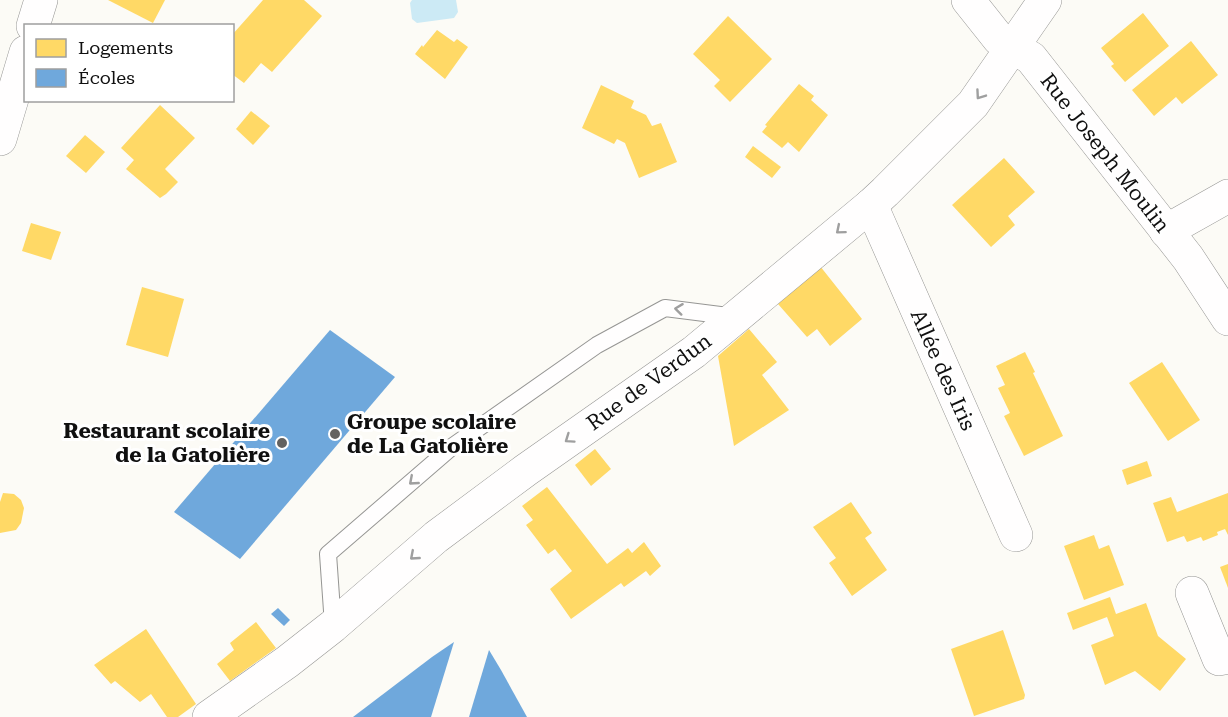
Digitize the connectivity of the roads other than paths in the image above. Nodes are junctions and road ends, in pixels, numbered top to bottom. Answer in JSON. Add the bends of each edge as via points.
{"nodes":[{"id":1,"x":41,"y":0,"type":"edge"},
{"id":2,"x":968,"y":0,"type":"edge"},
{"id":3,"x":1046,"y":0,"type":"edge"},
{"id":4,"x":34,"y":24,"type":"edge"},
{"id":5,"x":1013,"y":47,"type":"junction"},
{"id":6,"x":24,"y":59,"type":"edge"},
{"id":7,"x":0,"y":139,"type":"edge"},
{"id":8,"x":1228,"y":196,"type":"edge"},
{"id":9,"x":871,"y":205,"type":"junction"},
{"id":10,"x":1166,"y":231,"type":"junction"},
{"id":11,"x":737,"y":317,"type":"junction"},
{"id":12,"x":1228,"y":319,"type":"edge"},
{"id":13,"x":1016,"y":535,"type":"dead end"},
{"id":14,"x":1192,"y":593,"type":"dead end"},
{"id":15,"x":333,"y":626,"type":"junction"},
{"id":16,"x":1228,"y":657,"type":"edge"},
{"id":17,"x":209,"y":717,"type":"edge"}],
"edges":[{"from":1,"to":4,"type":"street"},
{"from":2,"to":5,"type":"street","name":"Rue Joseph Moulin","via":[[999,39]]},
{"from":3,"to":5,"type":"street","name":"Rue de Verdun"},
{"from":5,"to":9,"type":"street","name":"Rue de Verdun","one_way":true,"via":[[973,104]]},
{"from":5,"to":10,"type":"street","name":"Rue Joseph Moulin","via":[[1031,58]]},
{"from":6,"to":7,"type":"street"},
{"from":8,"to":10,"type":"street"},
{"from":9,"to":11,"type":"street","name":"Rue de Verdun","one_way":true},
{"from":9,"to":13,"type":"street","name":"Allée des Iris"},
{"from":10,"to":12,"type":"street","name":"Rue Joseph Moulin"},
{"from":11,"to":15,"type":"street","name":"Rue de Verdun","one_way":true,"via":[[436,537]]},
{"from":11,"to":15,"type":"lane","one_way":true,"via":[[665,308],[597,345],[453,446],[328,554]]},
{"from":14,"to":16,"type":"street","via":[[1220,659]]},
{"from":15,"to":17,"type":"street","name":"Rue de Verdun"}]}
